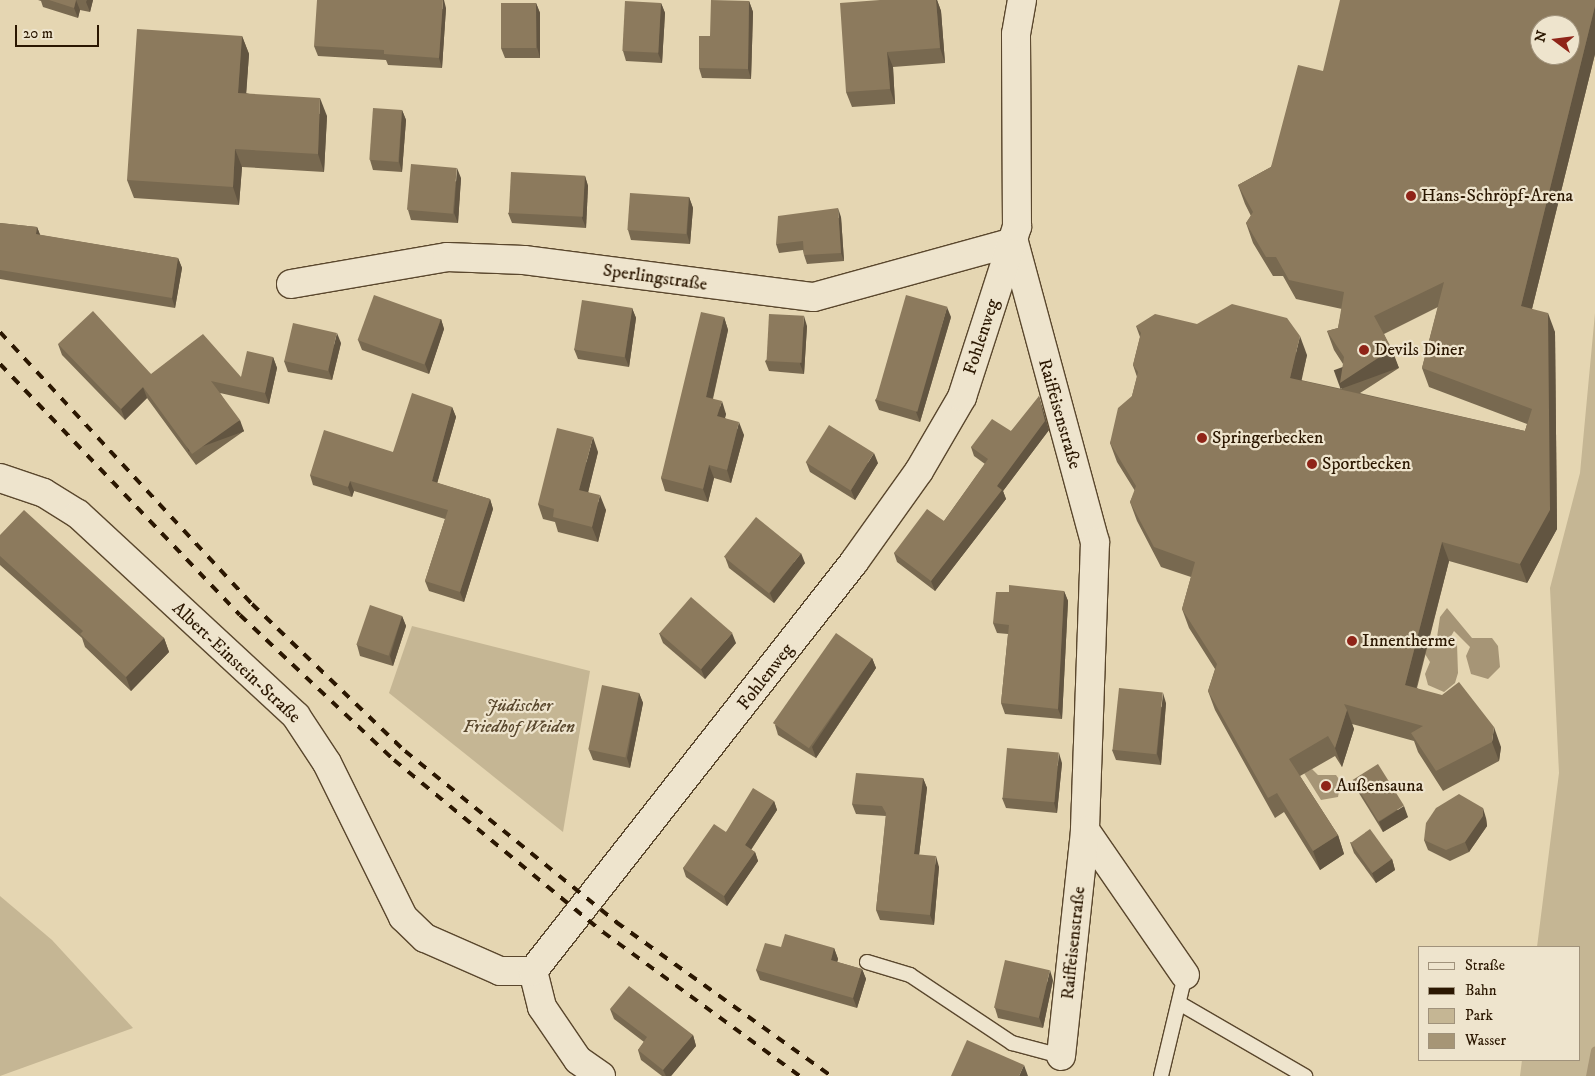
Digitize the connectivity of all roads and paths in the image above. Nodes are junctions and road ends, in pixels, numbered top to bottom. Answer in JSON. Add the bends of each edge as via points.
{"nodes":[{"id":1,"x":1022,"y":0,"type":"edge"},
{"id":2,"x":1014,"y":242,"type":"junction"},
{"id":3,"x":291,"y":284,"type":"dead end"},
{"id":4,"x":0,"y":478,"type":"edge"},
{"id":5,"x":1085,"y":830,"type":"junction"},
{"id":6,"x":867,"y":962,"type":"dead end"},
{"id":7,"x":533,"y":971,"type":"junction"},
{"id":8,"x":1185,"y":975,"type":"joint"},
{"id":9,"x":1179,"y":1003,"type":"junction"},
{"id":10,"x":1061,"y":1056,"type":"joint"},
{"id":11,"x":601,"y":1076,"type":"edge"},
{"id":12,"x":1162,"y":1076,"type":"edge"},
{"id":13,"x":1305,"y":1076,"type":"edge"}],
"edges":[{"from":1,"to":2,"type":"street","name":"Raiffeisenstraße","via":[[1016,34]]},
{"from":2,"to":3,"type":"street","name":"Sperlingstraße","via":[[814,297],[524,260],[447,257]]},
{"from":2,"to":5,"type":"street","name":"Raiffeisenstraße","via":[[1095,542]]},
{"from":2,"to":7,"type":"street","name":"Fohlenweg","via":[[962,396],[919,471],[843,578]]},
{"from":4,"to":7,"type":"street","name":"Albert-Einstein-Straße","via":[[44,493],[78,514],[296,716],[327,763],[403,917],[425,938],[500,971]]},
{"from":5,"to":8,"type":"street"},
{"from":5,"to":10,"type":"street","name":"Raiffeisenstraße"},
{"from":6,"to":10,"type":"lane","via":[[910,975],[1012,1043]]},
{"from":7,"to":11,"type":"street","via":[[542,1008],[578,1060]]},
{"from":8,"to":9,"type":"lane"},
{"from":9,"to":12,"type":"lane"},
{"from":9,"to":13,"type":"lane"}]}
